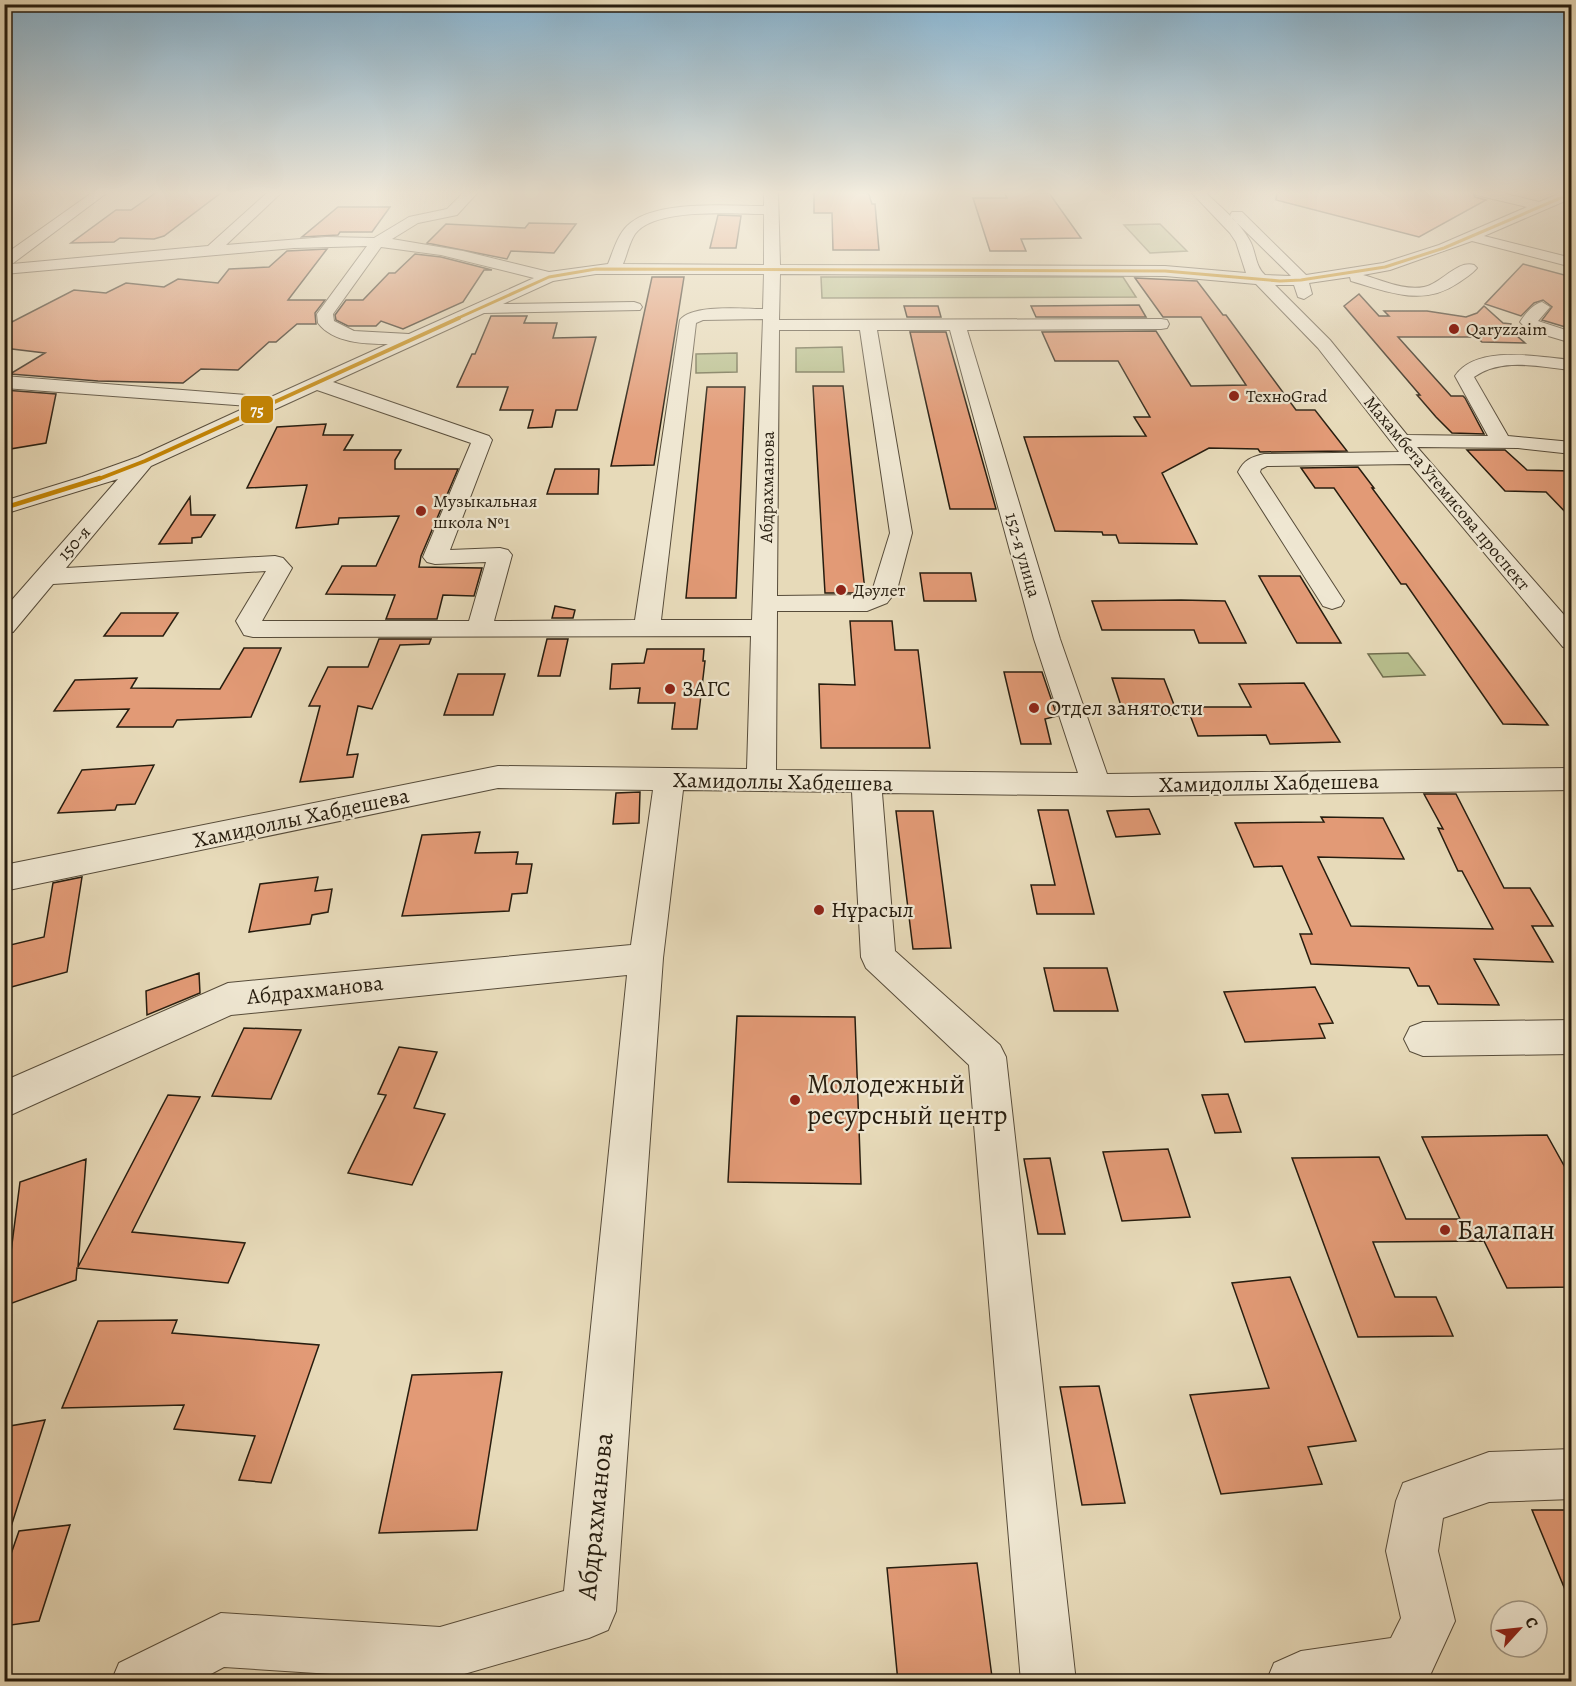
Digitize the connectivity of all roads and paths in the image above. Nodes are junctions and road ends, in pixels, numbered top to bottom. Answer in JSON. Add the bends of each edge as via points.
{"nodes":[{"id":1,"x":356,"y":271,"type":"edge"},
{"id":2,"x":527,"y":271,"type":"edge"},
{"id":3,"x":586,"y":271,"type":"edge"},
{"id":4,"x":747,"y":271,"type":"edge"},
{"id":5,"x":772,"y":271,"type":"junction"},
{"id":6,"x":1193,"y":271,"type":"junction"},
{"id":7,"x":1196,"y":271,"type":"edge"},
{"id":8,"x":1252,"y":271,"type":"edge"},
{"id":9,"x":1295,"y":271,"type":"edge"},
{"id":10,"x":1350,"y":271,"type":"edge"},
{"id":11,"x":1370,"y":271,"type":"edge"},
{"id":12,"x":1465,"y":271,"type":"edge"},
{"id":13,"x":549,"y":277,"type":"junction"},
{"id":14,"x":1357,"y":278,"type":"junction"},
{"id":15,"x":1260,"y":279,"type":"junction"},
{"id":16,"x":1301,"y":280,"type":"junction"},
{"id":17,"x":1311,"y":302,"type":"junction"},
{"id":18,"x":634,"y":307,"type":"dead end"},
{"id":19,"x":1542,"y":307,"type":"dead end"},
{"id":20,"x":477,"y":310,"type":"junction"},
{"id":21,"x":770,"y":320,"type":"junction"},
{"id":22,"x":957,"y":324,"type":"junction"},
{"id":23,"x":1161,"y":324,"type":"dead end"},
{"id":24,"x":868,"y":325,"type":"junction"},
{"id":25,"x":1572,"y":338,"type":"edge"},
{"id":26,"x":414,"y":340,"type":"junction"},
{"id":27,"x":1572,"y":365,"type":"edge"},
{"id":28,"x":4,"y":381,"type":"edge"},
{"id":29,"x":315,"y":383,"type":"junction"},
{"id":30,"x":273,"y":403,"type":"junction"},
{"id":31,"x":1501,"y":441,"type":"junction"},
{"id":32,"x":1572,"y":448,"type":"edge"},
{"id":33,"x":1408,"y":449,"type":"junction"},
{"id":34,"x":144,"y":461,"type":"junction"},
{"id":35,"x":4,"y":508,"type":"edge"},
{"id":36,"x":44,"y":578,"type":"junction"},
{"id":37,"x":1332,"y":601,"type":"dead end"},
{"id":38,"x":764,"y":616,"type":"junction"},
{"id":39,"x":4,"y":626,"type":"edge"},
{"id":40,"x":479,"y":628,"type":"junction"},
{"id":41,"x":647,"y":628,"type":"junction"},
{"id":42,"x":1572,"y":641,"type":"edge"},
{"id":43,"x":1572,"y":779,"type":"edge"},
{"id":44,"x":669,"y":781,"type":"junction"},
{"id":45,"x":761,"y":782,"type":"junction"},
{"id":46,"x":867,"y":783,"type":"junction"},
{"id":47,"x":1096,"y":784,"type":"junction"},
{"id":48,"x":4,"y":878,"type":"edge"},
{"id":49,"x":646,"y":958,"type":"junction"},
{"id":50,"x":1572,"y":1037,"type":"edge"},
{"id":51,"x":1423,"y":1039,"type":"dead end"},
{"id":52,"x":4,"y":1100,"type":"edge"},
{"id":53,"x":1572,"y":1474,"type":"edge"},
{"id":54,"x":138,"y":1682,"type":"edge"},
{"id":55,"x":1049,"y":1682,"type":"edge"},
{"id":56,"x":1293,"y":1682,"type":"edge"}],
"edges":[{"from":1,"to":26,"type":"street","via":[[325,314],[326,323],[332,330],[349,336]]},
{"from":2,"to":13,"type":"street"},
{"from":3,"to":13,"type":"street"},
{"from":4,"to":5,"type":"street"},
{"from":5,"to":6,"type":"street"},
{"from":5,"to":21,"type":"street","name":"Абдрахманова"},
{"from":6,"to":7,"type":"street"},
{"from":6,"to":15,"type":"street"},
{"from":6,"to":17,"type":"street","via":[[1246,283],[1271,295]]},
{"from":8,"to":15,"type":"street"},
{"from":9,"to":16,"type":"street"},
{"from":10,"to":16,"type":"street"},
{"from":11,"to":14,"type":"street"},
{"from":12,"to":14,"type":"street","via":[[1436,290],[1426,292],[1398,290]]},
{"from":13,"to":20,"type":"street"},
{"from":14,"to":17,"type":"street"},
{"from":15,"to":16,"type":"street"},
{"from":15,"to":17,"type":"street"},
{"from":16,"to":17,"type":"street"},
{"from":17,"to":33,"type":"street","name":"Махамбета Утемисова проспект","via":[[1324,344]]},
{"from":18,"to":20,"type":"street"},
{"from":19,"to":25,"type":"street","via":[[1528,322]]},
{"from":20,"to":26,"type":"street"},
{"from":21,"to":24,"type":"street"},
{"from":21,"to":38,"type":"street","name":"Абдрахманова"},
{"from":21,"to":41,"type":"street","via":[[701,315],[688,320]]},
{"from":22,"to":23,"type":"street"},
{"from":22,"to":24,"type":"street"},
{"from":22,"to":47,"type":"street","name":"152-я улица","via":[[1047,639]]},
{"from":24,"to":38,"type":"street","via":[[901,533],[885,590],[867,603]]},
{"from":26,"to":29,"type":"street"},
{"from":27,"to":31,"type":"street","via":[[1504,359],[1480,365],[1464,376]]},
{"from":28,"to":30,"type":"street"},
{"from":29,"to":30,"type":"street"},
{"from":29,"to":40,"type":"street","via":[[482,440],[435,557],[501,555]]},
{"from":30,"to":34,"type":"street"},
{"from":31,"to":32,"type":"street"},
{"from":31,"to":33,"type":"street"},
{"from":33,"to":37,"type":"street","via":[[1264,460],[1252,465],[1250,472]]},
{"from":33,"to":42,"type":"street","name":"Махамбета Утемисова проспект"},
{"from":34,"to":35,"type":"street"},
{"from":34,"to":36,"type":"street","name":"150-я"},
{"from":36,"to":39,"type":"street","name":"150-я"},
{"from":36,"to":40,"type":"street","via":[[275,562],[280,568],[249,621],[253,629]]},
{"from":38,"to":41,"type":"street"},
{"from":38,"to":45,"type":"street","name":"Абдрахманова"},
{"from":40,"to":41,"type":"street"},
{"from":43,"to":47,"type":"street","name":"Хамидоллы Хабдешева"},
{"from":44,"to":45,"type":"street","name":"Хамидоллы Хабдешева"},
{"from":44,"to":48,"type":"street","name":"Хамидоллы Хабдешева","via":[[498,777]]},
{"from":44,"to":49,"type":"street","name":"Абдрахманова"},
{"from":45,"to":46,"type":"street","name":"Хамидоллы Хабдешева"},
{"from":46,"to":47,"type":"street","name":"Хамидоллы Хабдешева"},
{"from":46,"to":55,"type":"street","via":[[878,957],[987,1057]]},
{"from":49,"to":52,"type":"street","name":"Абдрахманова","via":[[228,999]]},
{"from":49,"to":54,"type":"street","name":"Абдрахманова","via":[[589,1611],[440,1654],[221,1640]]},
{"from":50,"to":51,"type":"street"},
{"from":53,"to":56,"type":"street","via":[[1489,1477],[1420,1501],[1412,1551],[1428,1621],[1407,1663]]}]}
